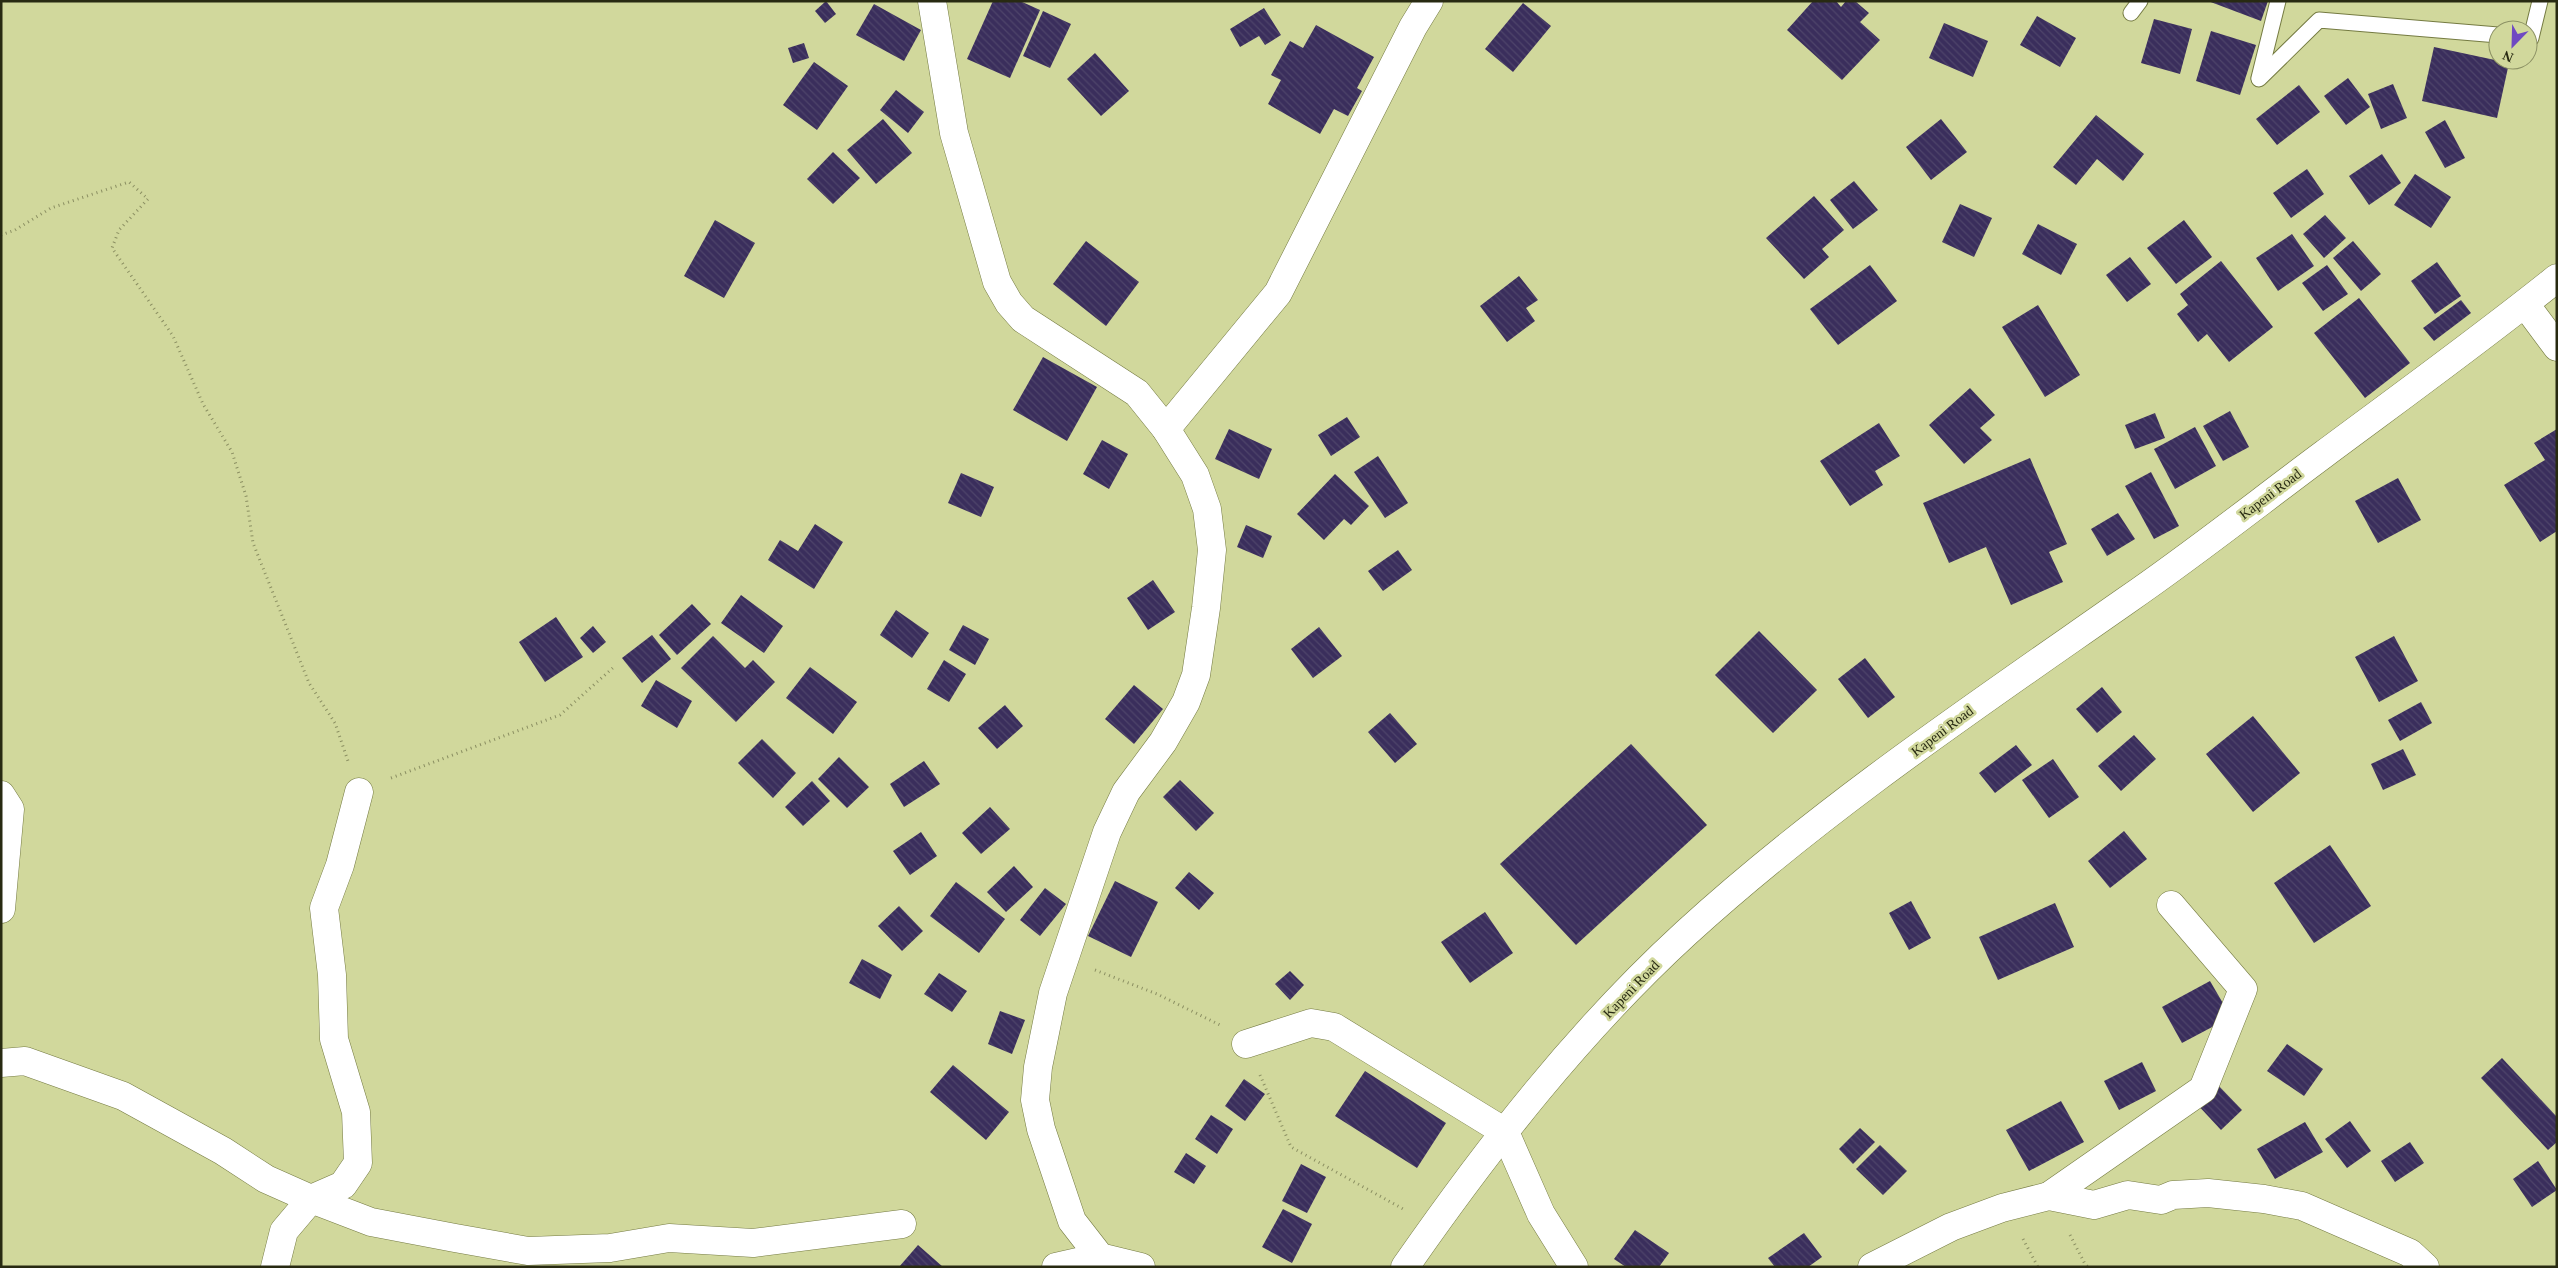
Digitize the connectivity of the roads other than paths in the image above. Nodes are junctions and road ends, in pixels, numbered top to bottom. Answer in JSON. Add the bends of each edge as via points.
{"nodes":[{"id":1,"x":932,"y":1,"type":"edge"},
{"id":2,"x":1429,"y":1,"type":"edge"},
{"id":3,"x":2278,"y":1,"type":"edge"},
{"id":4,"x":2540,"y":1,"type":"edge"},
{"id":5,"x":2535,"y":20,"type":"edge"},
{"id":6,"x":2488,"y":34,"type":"edge"},
{"id":7,"x":2557,"y":278,"type":"edge"},
{"id":8,"x":2525,"y":304,"type":"junction"},
{"id":9,"x":2557,"y":347,"type":"edge"},
{"id":10,"x":1166,"y":429,"type":"junction"},
{"id":11,"x":359,"y":792,"type":"road end"},
{"id":12,"x":1,"y":795,"type":"edge"},
{"id":13,"x":2170,"y":905,"type":"dead end"},
{"id":14,"x":1,"y":909,"type":"edge"},
{"id":15,"x":1246,"y":1044,"type":"road end"},
{"id":16,"x":1,"y":1063,"type":"edge"},
{"id":17,"x":1505,"y":1132,"type":"junction"},
{"id":18,"x":2049,"y":1196,"type":"junction"},
{"id":19,"x":311,"y":1199,"type":"junction"},
{"id":20,"x":902,"y":1224,"type":"dead end"},
{"id":21,"x":1100,"y":1257,"type":"junction"},
{"id":22,"x":275,"y":1267,"type":"edge"},
{"id":23,"x":1056,"y":1267,"type":"edge"},
{"id":24,"x":1141,"y":1267,"type":"edge"},
{"id":25,"x":1405,"y":1267,"type":"edge"},
{"id":26,"x":1574,"y":1267,"type":"edge"},
{"id":27,"x":1872,"y":1267,"type":"edge"},
{"id":28,"x":2425,"y":1267,"type":"edge"}],
"edges":[{"from":1,"to":10,"type":"street","via":[[954,133],[997,282],[1023,319],[1137,393]]},
{"from":2,"to":10,"type":"street","via":[[1413,26],[1278,293]]},
{"from":3,"to":6,"type":"lane","via":[[2259,79],[2319,20]]},
{"from":4,"to":5,"type":"lane"},
{"from":7,"to":8,"type":"street","name":"Kapeni Road"},
{"from":8,"to":9,"type":"street"},
{"from":8,"to":17,"type":"street","name":"Kapeni Road","via":[[2132,597],[1964,713],[1755,874],[1687,932],[1628,989]]},
{"from":10,"to":21,"type":"street","via":[[1195,475],[1207,509],[1212,550],[1196,676],[1186,702],[1163,742],[1122,800],[1107,832],[1049,1012],[1035,1100],[1041,1129],[1072,1221]]},
{"from":11,"to":19,"type":"street","via":[[340,865],[324,908],[332,975],[334,1039],[356,1112],[358,1163],[343,1185]]},
{"from":12,"to":14,"type":"street","via":[[10,809]]},
{"from":13,"to":18,"type":"street","via":[[2243,989],[2203,1090]]},
{"from":15,"to":17,"type":"street","via":[[1311,1023],[1334,1027]]},
{"from":16,"to":19,"type":"street","via":[[25,1062],[123,1096],[223,1151],[266,1179]]},
{"from":17,"to":25,"type":"street","name":"Kapeni Road"},
{"from":17,"to":26,"type":"street","via":[[1541,1214]]},
{"from":18,"to":27,"type":"street","via":[[2002,1208],[1951,1227]]},
{"from":18,"to":28,"type":"street","via":[[2094,1205],[2128,1195],[2161,1200],[2173,1194],[2208,1193],[2302,1206],[2410,1253]]},
{"from":19,"to":20,"type":"street","via":[[371,1222],[528,1251],[610,1248],[669,1238],[753,1243]]},
{"from":19,"to":22,"type":"street","via":[[284,1231]]},
{"from":21,"to":23,"type":"street"},
{"from":21,"to":24,"type":"street"}]}
